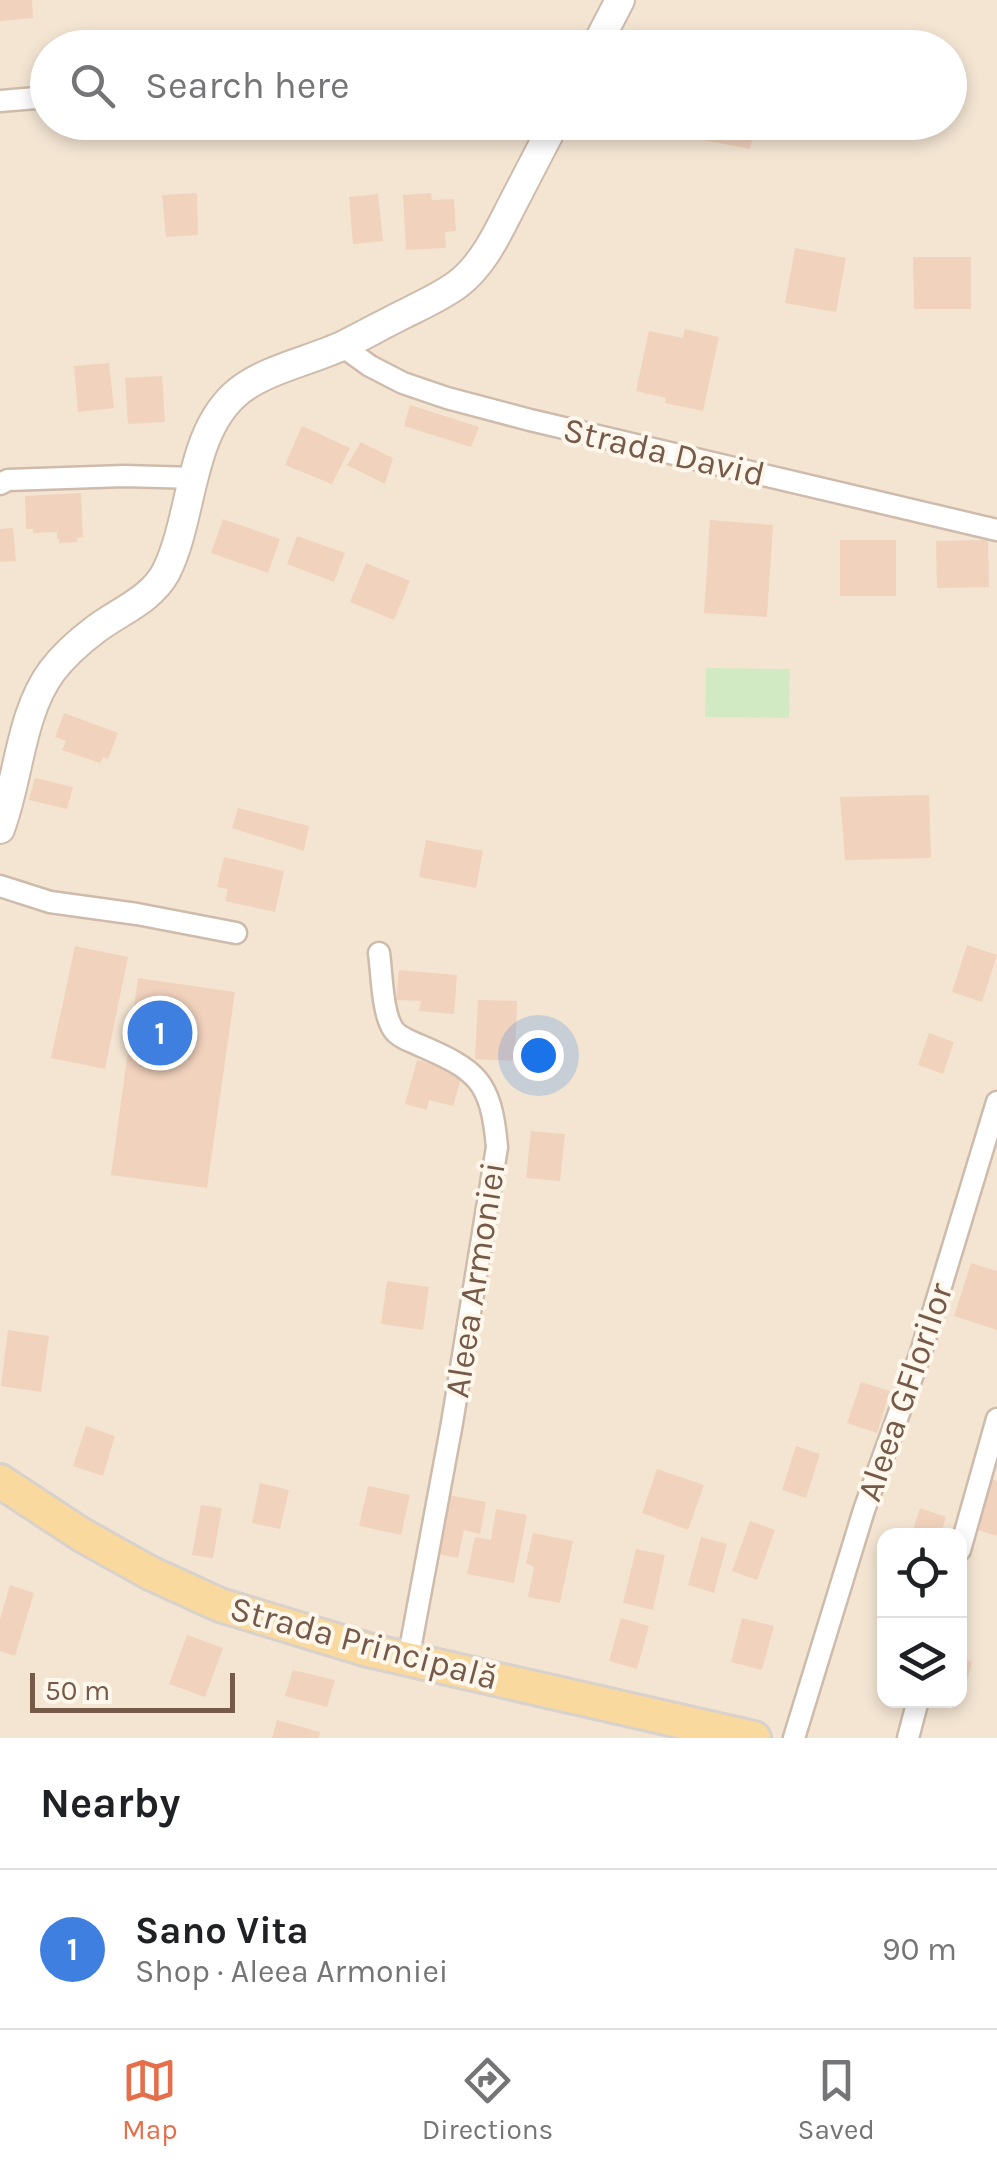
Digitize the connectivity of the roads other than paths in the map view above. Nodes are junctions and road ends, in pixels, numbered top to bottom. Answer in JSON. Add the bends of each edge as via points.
{"nodes":[{"id":1,"x":620,"y":0,"type":"edge"},
{"id":2,"x":604,"y":30,"type":"edge"},
{"id":3,"x":30,"y":98,"type":"edge"},
{"id":4,"x":0,"y":101,"type":"edge"},
{"id":5,"x":546,"y":140,"type":"edge"},
{"id":6,"x":342,"y":346,"type":"junction"},
{"id":7,"x":195,"y":478,"type":"junction"},
{"id":8,"x":0,"y":484,"type":"edge"},
{"id":9,"x":997,"y":530,"type":"edge"},
{"id":10,"x":0,"y":829,"type":"edge"},
{"id":11,"x":0,"y":886,"type":"edge"},
{"id":12,"x":236,"y":933,"type":"dead end"},
{"id":13,"x":379,"y":953,"type":"dead end"},
{"id":14,"x":997,"y":1102,"type":"edge"},
{"id":15,"x":997,"y":1419,"type":"edge"},
{"id":16,"x":0,"y":1481,"type":"edge"},
{"id":17,"x":966,"y":1528,"type":"edge"},
{"id":18,"x":408,"y":1660,"type":"junction"},
{"id":19,"x":916,"y":1708,"type":"edge"},
{"id":20,"x":754,"y":1738,"type":"edge"},
{"id":21,"x":794,"y":1738,"type":"edge"},
{"id":22,"x":908,"y":1738,"type":"edge"}],
"edges":[{"from":1,"to":2,"type":"street"},
{"from":3,"to":4,"type":"street"},
{"from":5,"to":6,"type":"street","via":[[478,265],[439,296]]},
{"from":6,"to":7,"type":"street","via":[[240,391],[211,426]]},
{"from":6,"to":9,"type":"street","name":"Strada David","via":[[370,366],[446,398]]},
{"from":7,"to":8,"type":"street"},
{"from":7,"to":10,"type":"street","via":[[154,588],[67,654],[40,691]]},
{"from":11,"to":12,"type":"street","via":[[50,902]]},
{"from":13,"to":18,"type":"street","name":"Aleea Armoniei","via":[[396,1034],[472,1072],[494,1116],[497,1147]]},
{"from":14,"to":21,"type":"street","name":"Aleea GFlorilor"},
{"from":15,"to":17,"type":"street"},
{"from":16,"to":18,"type":"main road","name":"Strada Principală","via":[[180,1588]]},
{"from":18,"to":20,"type":"main road","name":"Strada Principală"},
{"from":19,"to":22,"type":"street"}]}
